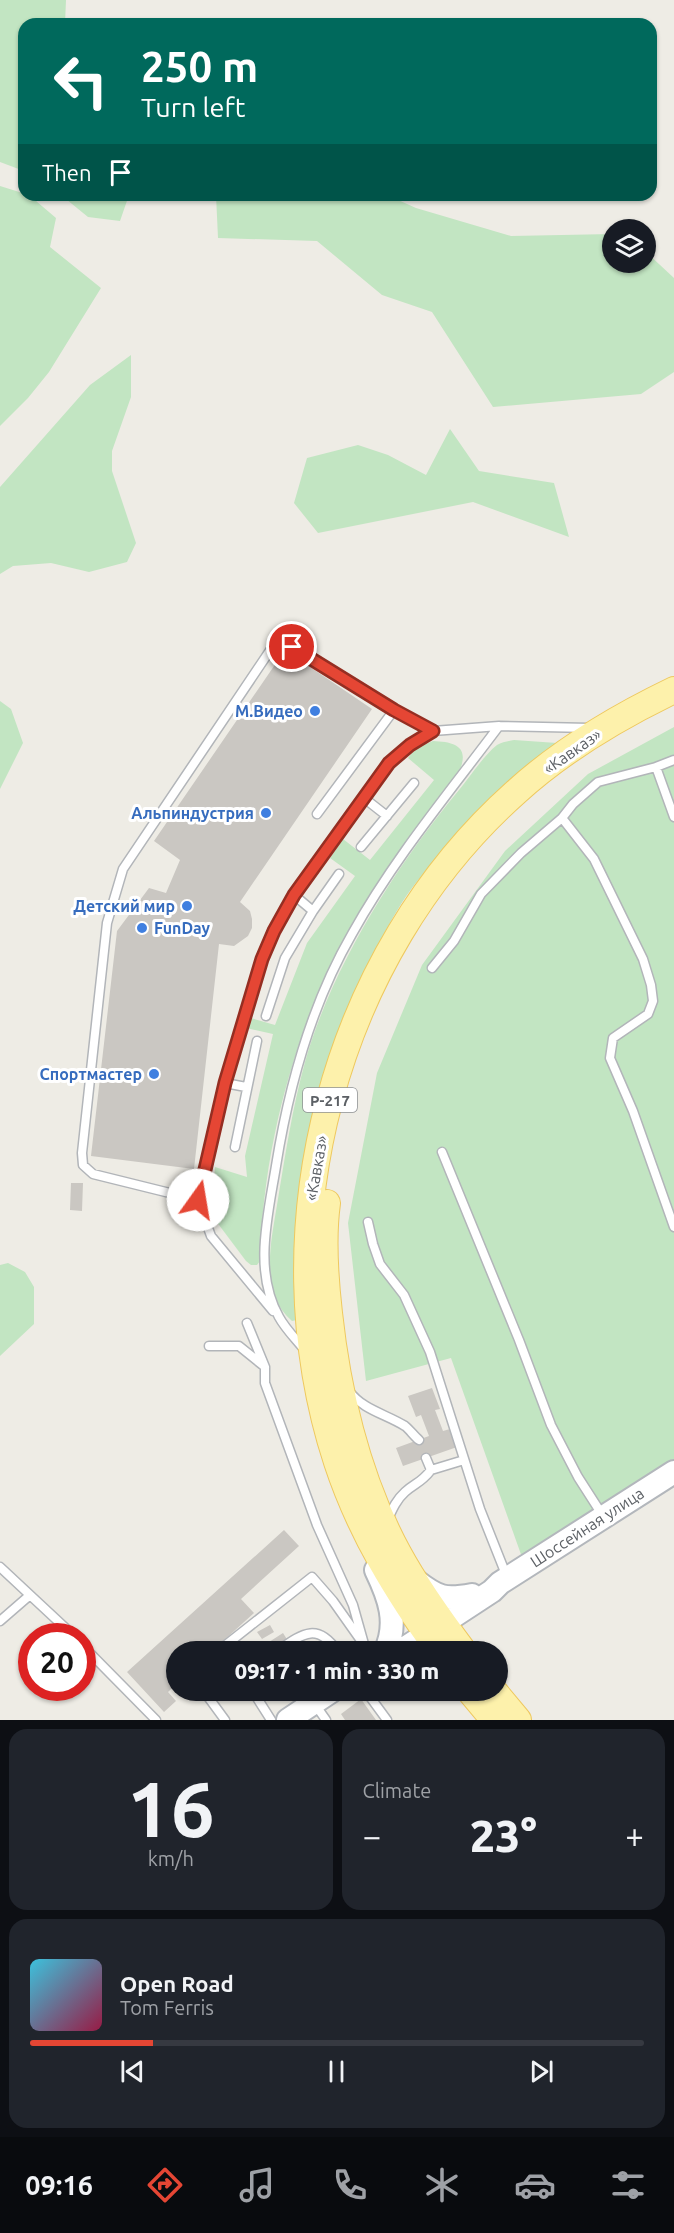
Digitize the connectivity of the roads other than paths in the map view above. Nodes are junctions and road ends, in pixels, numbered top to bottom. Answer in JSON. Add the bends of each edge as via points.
{"nodes":[{"id":1,"x":674,"y":681,"type":"edge"},
{"id":2,"x":674,"y":690,"type":"edge"},
{"id":3,"x":674,"y":704,"type":"edge"},
{"id":4,"x":394,"y":710,"type":"junction"},
{"id":5,"x":499,"y":726,"type":"junction"},
{"id":6,"x":433,"y":731,"type":"junction"},
{"id":7,"x":674,"y":760,"type":"edge"},
{"id":8,"x":656,"y":767,"type":"junction"},
{"id":9,"x":414,"y":783,"type":"dead end"},
{"id":10,"x":364,"y":798,"type":"junction"},
{"id":11,"x":317,"y":814,"type":"dead end"},
{"id":12,"x":387,"y":816,"type":"junction"},
{"id":13,"x":674,"y":817,"type":"edge"},
{"id":14,"x":562,"y":818,"type":"junction"},
{"id":15,"x":361,"y":847,"type":"dead end"},
{"id":16,"x":339,"y":874,"type":"dead end"},
{"id":17,"x":294,"y":895,"type":"junction"},
{"id":18,"x":313,"y":911,"type":"junction"},
{"id":19,"x":432,"y":968,"type":"dead end"},
{"id":20,"x":267,"y":1016,"type":"dead end"},
{"id":21,"x":257,"y":1041,"type":"dead end"},
{"id":22,"x":225,"y":1083,"type":"junction"},
{"id":23,"x":246,"y":1087,"type":"junction"},
{"id":24,"x":235,"y":1147,"type":"dead end"},
{"id":25,"x":442,"y":1152,"type":"dead end"},
{"id":26,"x":198,"y":1200,"type":"junction"},
{"id":27,"x":368,"y":1222,"type":"dead end"},
{"id":28,"x":674,"y":1227,"type":"edge"},
{"id":29,"x":279,"y":1318,"type":"junction"},
{"id":30,"x":247,"y":1323,"type":"dead end"},
{"id":31,"x":209,"y":1346,"type":"dead end"},
{"id":32,"x":265,"y":1367,"type":"junction"},
{"id":33,"x":326,"y":1368,"type":"junction"},
{"id":34,"x":323,"y":1414,"type":"junction"},
{"id":35,"x":418,"y":1440,"type":"dead end"},
{"id":36,"x":426,"y":1458,"type":"dead end"},
{"id":37,"x":464,"y":1460,"type":"junction"},
{"id":38,"x":431,"y":1470,"type":"junction"},
{"id":39,"x":674,"y":1472,"type":"edge"},
{"id":40,"x":603,"y":1516,"type":"junction"},
{"id":41,"x":385,"y":1527,"type":"junction"},
{"id":42,"x":0,"y":1567,"type":"edge"},
{"id":43,"x":414,"y":1580,"type":"junction"},
{"id":44,"x":503,"y":1580,"type":"junction"},
{"id":45,"x":30,"y":1595,"type":"junction"},
{"id":46,"x":0,"y":1621,"type":"edge"},
{"id":47,"x":60,"y":1623,"type":"edge"},
{"id":48,"x":437,"y":1627,"type":"edge"},
{"id":49,"x":231,"y":1641,"type":"edge"},
{"id":50,"x":294,"y":1641,"type":"edge"},
{"id":51,"x":328,"y":1641,"type":"edge"},
{"id":52,"x":368,"y":1641,"type":"edge"},
{"id":53,"x":371,"y":1641,"type":"edge"},
{"id":54,"x":390,"y":1641,"type":"edge"},
{"id":55,"x":400,"y":1641,"type":"edge"},
{"id":56,"x":452,"y":1641,"type":"edge"},
{"id":57,"x":467,"y":1641,"type":"edge"},
{"id":58,"x":96,"y":1659,"type":"edge"},
{"id":59,"x":211,"y":1701,"type":"edge"},
{"id":60,"x":259,"y":1701,"type":"edge"},
{"id":61,"x":373,"y":1701,"type":"edge"},
{"id":62,"x":478,"y":1701,"type":"edge"},
{"id":63,"x":490,"y":1701,"type":"edge"},
{"id":64,"x":503,"y":1701,"type":"edge"},
{"id":65,"x":320,"y":1712,"type":"edge"},
{"id":66,"x":156,"y":1720,"type":"edge"},
{"id":67,"x":225,"y":1720,"type":"edge"},
{"id":68,"x":271,"y":1720,"type":"edge"},
{"id":69,"x":288,"y":1720,"type":"edge"},
{"id":70,"x":387,"y":1720,"type":"edge"},
{"id":71,"x":494,"y":1720,"type":"edge"},
{"id":72,"x":506,"y":1720,"type":"edge"},
{"id":73,"x":519,"y":1720,"type":"edge"}],
"edges":[{"from":1,"to":5,"type":"lane","via":[[592,728]]},
{"from":2,"to":33,"type":"main road","name":"«Кавказ»","number":"Р-217","via":[[601,730],[517,791],[445,866],[387,952],[345,1049],[316,1155],[306,1266],[308,1312]]},
{"from":3,"to":33,"type":"main road","name":"«Кавказ»","number":"Р-217","via":[[575,762],[530,799],[458,876],[402,959],[379,1004],[362,1052],[333,1155],[326,1209],[325,1267],[332,1341]]},
{"from":4,"to":6,"type":"lane"},
{"from":4,"to":11,"type":"lane"},
{"from":4,"to":26,"type":"lane","via":[[292,647],[273,646],[123,869],[106,923],[83,1165],[93,1174]]},
{"from":5,"to":6,"type":"lane"},
{"from":5,"to":29,"type":"lane","via":[[396,864],[351,934],[318,1005],[296,1067],[269,1212],[264,1262],[267,1289]]},
{"from":6,"to":10,"type":"lane","via":[[389,763]]},
{"from":7,"to":8,"type":"lane"},
{"from":8,"to":13,"type":"lane"},
{"from":8,"to":14,"type":"lane","via":[[598,782]]},
{"from":9,"to":12,"type":"lane"},
{"from":10,"to":12,"type":"lane"},
{"from":10,"to":17,"type":"lane"},
{"from":12,"to":15,"type":"lane"},
{"from":14,"to":19,"type":"lane","via":[[481,894],[454,941]]},
{"from":14,"to":28,"type":"lane","via":[[594,859],[643,959],[651,985],[653,1001],[648,1014],[613,1038],[610,1058]]},
{"from":16,"to":18,"type":"lane"},
{"from":17,"to":18,"type":"lane"},
{"from":17,"to":22,"type":"lane","via":[[262,959]]},
{"from":18,"to":20,"type":"lane","via":[[285,958]]},
{"from":21,"to":23,"type":"lane"},
{"from":22,"to":23,"type":"lane"},
{"from":22,"to":26,"type":"lane"},
{"from":23,"to":24,"type":"lane"},
{"from":25,"to":40,"type":"lane","via":[[551,1425]]},
{"from":26,"to":29,"type":"lane","via":[[211,1236]]},
{"from":27,"to":37,"type":"lane","via":[[380,1264],[404,1295],[418,1323]]},
{"from":29,"to":33,"type":"lane"},
{"from":30,"to":32,"type":"lane"},
{"from":31,"to":32,"type":"lane","via":[[239,1346]]},
{"from":32,"to":53,"type":"lane","via":[[264,1383],[317,1525]]},
{"from":33,"to":34,"type":"main road","name":"«Кавказ»","number":"Р-217"},
{"from":33,"to":35,"type":"lane","via":[[362,1404],[406,1427]]},
{"from":33,"to":41,"type":"main road","name":"«Кавказ»","number":"Р-217"},
{"from":34,"to":48,"type":"main road","name":"«Кавказ»","number":"Р-217","via":[[337,1462],[381,1563]]},
{"from":34,"to":54,"type":"main road","via":[[322,1432],[334,1478],[392,1611]]},
{"from":36,"to":38,"type":"lane"},
{"from":37,"to":38,"type":"lane"},
{"from":37,"to":44,"type":"lane"},
{"from":38,"to":41,"type":"lane","via":[[395,1503]]},
{"from":39,"to":40,"type":"main road","name":"Шоссейная улица"},
{"from":40,"to":44,"type":"main road","name":"Шоссейная улица"},
{"from":41,"to":43,"type":"main road","name":"«Кавказ»","number":"Р-217"},
{"from":42,"to":45,"type":"lane"},
{"from":43,"to":48,"type":"main road","name":"«Кавказ»","number":"Р-217"},
{"from":43,"to":48,"type":"main road","via":[[440,1598],[453,1599]]},
{"from":44,"to":48,"type":"main road","name":"Шоссейная улица","via":[[489,1586]]},
{"from":45,"to":46,"type":"lane"},
{"from":45,"to":47,"type":"lane"},
{"from":48,"to":55,"type":"main road"},
{"from":48,"to":56,"type":"main road","name":"«Кавказ»","number":"Р-217"},
{"from":48,"to":57,"type":"main road","via":[[469,1611]]},
{"from":49,"to":52,"type":"lane","via":[[312,1577]]},
{"from":50,"to":51,"type":"lane","via":[[315,1632]]},
{"from":58,"to":66,"type":"lane"},
{"from":59,"to":67,"type":"lane"},
{"from":60,"to":68,"type":"lane"},
{"from":61,"to":70,"type":"lane"},
{"from":62,"to":71,"type":"main road"},
{"from":63,"to":72,"type":"main road"},
{"from":64,"to":73,"type":"main road"},
{"from":65,"to":69,"type":"main road"}]}
